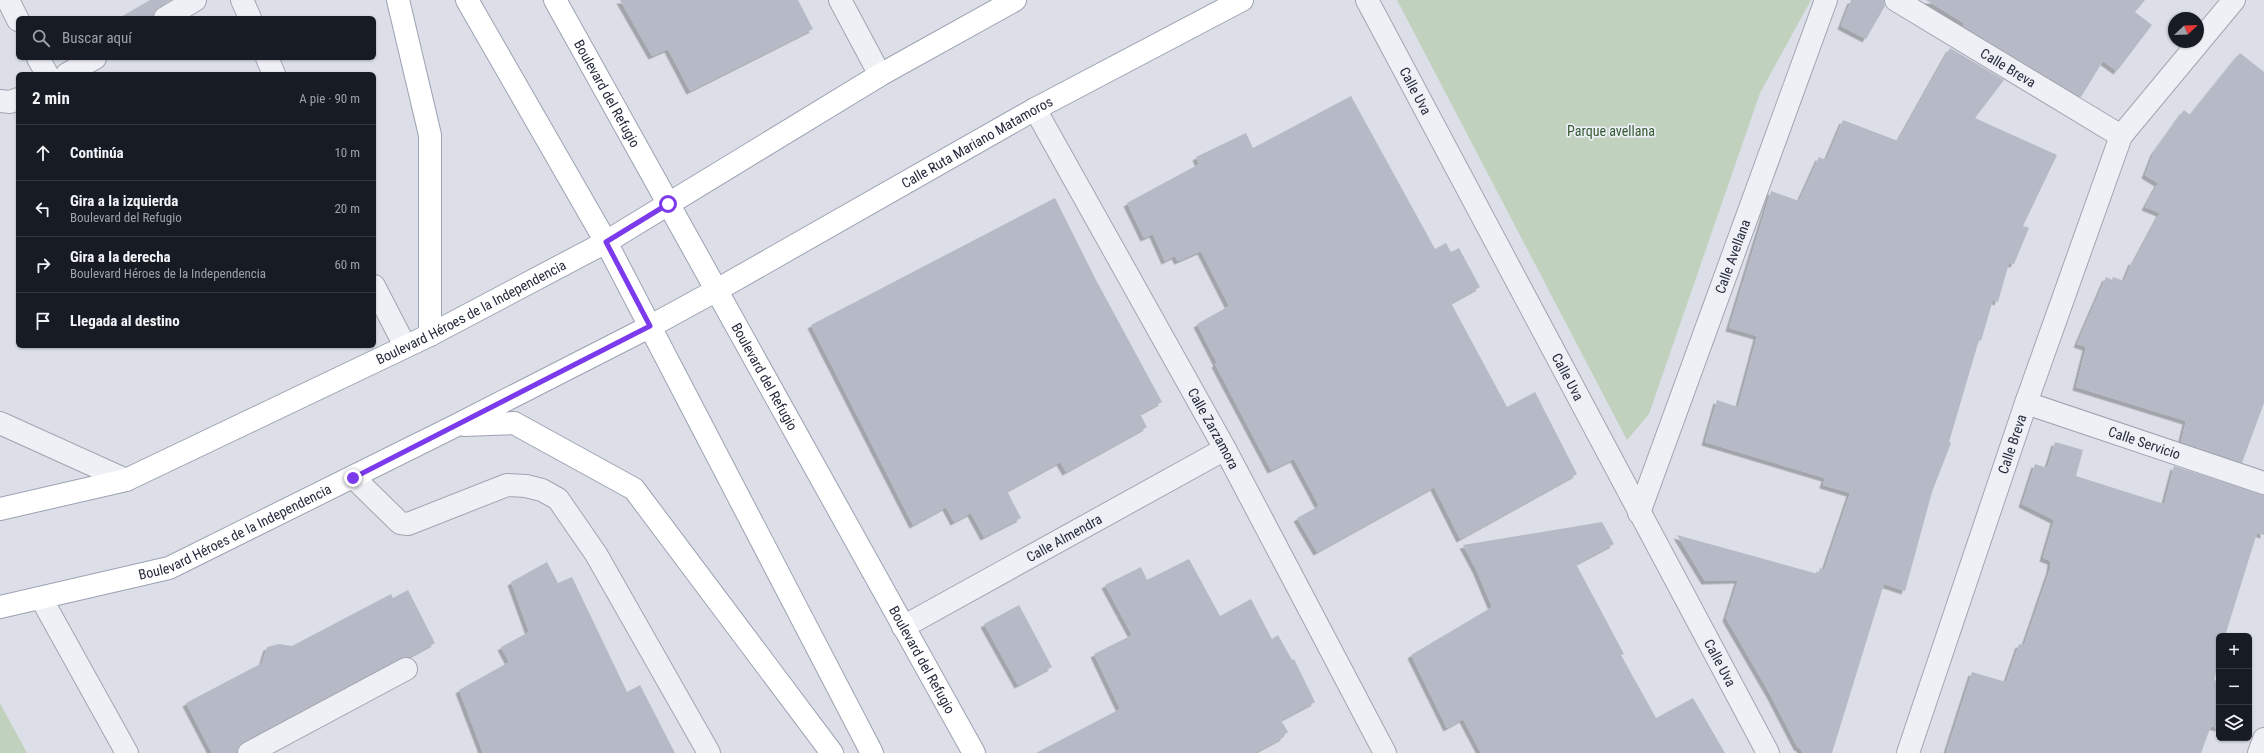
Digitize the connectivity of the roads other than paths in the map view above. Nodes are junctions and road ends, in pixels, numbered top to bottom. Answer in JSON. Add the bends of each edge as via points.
{"nodes":[{"id":1,"x":8,"y":0,"type":"edge"},
{"id":2,"x":195,"y":0,"type":"edge"},
{"id":3,"x":242,"y":0,"type":"edge"},
{"id":4,"x":398,"y":0,"type":"edge"},
{"id":5,"x":467,"y":0,"type":"edge"},
{"id":6,"x":555,"y":0,"type":"edge"},
{"id":7,"x":840,"y":0,"type":"edge"},
{"id":8,"x":1015,"y":0,"type":"edge"},
{"id":9,"x":1242,"y":0,"type":"edge"},
{"id":10,"x":1367,"y":0,"type":"edge"},
{"id":11,"x":1826,"y":0,"type":"edge"},
{"id":12,"x":1896,"y":0,"type":"edge"},
{"id":13,"x":2234,"y":0,"type":"edge"},
{"id":14,"x":168,"y":10,"type":"edge"},
{"id":15,"x":16,"y":16,"type":"edge"},
{"id":16,"x":249,"y":16,"type":"edge"},
{"id":17,"x":39,"y":60,"type":"edge"},
{"id":18,"x":268,"y":60,"type":"edge"},
{"id":19,"x":92,"y":65,"type":"edge"},
{"id":20,"x":46,"y":72,"type":"edge"},
{"id":21,"x":73,"y":72,"type":"edge"},
{"id":22,"x":273,"y":72,"type":"edge"},
{"id":23,"x":880,"y":75,"type":"junction"},
{"id":24,"x":16,"y":100,"type":"edge"},
{"id":25,"x":0,"y":101,"type":"edge"},
{"id":26,"x":1035,"y":108,"type":"junction"},
{"id":27,"x":2121,"y":136,"type":"junction"},
{"id":28,"x":668,"y":204,"type":"junction"},
{"id":29,"x":606,"y":242,"type":"junction"},
{"id":30,"x":376,"y":290,"type":"edge"},
{"id":31,"x":715,"y":291,"type":"junction"},
{"id":32,"x":650,"y":326,"type":"junction"},
{"id":33,"x":430,"y":335,"type":"junction"},
{"id":34,"x":405,"y":346,"type":"junction"},
{"id":35,"x":2026,"y":403,"type":"junction"},
{"id":36,"x":0,"y":423,"type":"edge"},
{"id":37,"x":457,"y":425,"type":"junction"},
{"id":38,"x":1225,"y":449,"type":"junction"},
{"id":39,"x":353,"y":478,"type":"junction"},
{"id":40,"x":126,"y":480,"type":"junction"},
{"id":41,"x":2264,"y":483,"type":"edge"},
{"id":42,"x":0,"y":509,"type":"edge"},
{"id":43,"x":1639,"y":513,"type":"junction"},
{"id":44,"x":41,"y":598,"type":"junction"},
{"id":45,"x":0,"y":607,"type":"edge"},
{"id":46,"x":903,"y":627,"type":"junction"},
{"id":47,"x":406,"y":669,"type":"dead end"},
{"id":48,"x":2264,"y":739,"type":"edge"},
{"id":49,"x":127,"y":753,"type":"edge"},
{"id":50,"x":249,"y":753,"type":"edge"},
{"id":51,"x":709,"y":753,"type":"edge"},
{"id":52,"x":832,"y":753,"type":"edge"},
{"id":53,"x":872,"y":753,"type":"edge"},
{"id":54,"x":974,"y":753,"type":"edge"},
{"id":55,"x":1385,"y":753,"type":"edge"},
{"id":56,"x":1768,"y":753,"type":"edge"},
{"id":57,"x":1908,"y":753,"type":"edge"},
{"id":58,"x":2259,"y":753,"type":"edge"}],
"edges":[{"from":1,"to":15,"type":"street"},
{"from":2,"to":14,"type":"street"},
{"from":3,"to":16,"type":"street"},
{"from":4,"to":33,"type":"main road","via":[[430,135]]},
{"from":5,"to":29,"type":"main road"},
{"from":6,"to":28,"type":"main road","name":"Boulevard del Refugio"},
{"from":7,"to":23,"type":"street"},
{"from":8,"to":23,"type":"main road"},
{"from":9,"to":26,"type":"main road","name":"Calle Ruta Mariano Matamoros"},
{"from":10,"to":43,"type":"street","name":"Calle Uva"},
{"from":11,"to":43,"type":"street","name":"Calle Avellana"},
{"from":12,"to":27,"type":"street","name":"Calle Breva"},
{"from":13,"to":27,"type":"street","name":"Calle Breva"},
{"from":17,"to":20,"type":"street"},
{"from":18,"to":22,"type":"street"},
{"from":19,"to":21,"type":"street"},
{"from":23,"to":28,"type":"main road"},
{"from":24,"to":25,"type":"street"},
{"from":26,"to":31,"type":"main road","name":"Calle Ruta Mariano Matamoros"},
{"from":26,"to":38,"type":"street","name":"Calle Zarzamora"},
{"from":27,"to":35,"type":"street","name":"Calle Breva"},
{"from":28,"to":29,"type":"main road","name":"Boulevard Héroes de la Independencia"},
{"from":28,"to":31,"type":"main road","name":"Boulevard del Refugio"},
{"from":29,"to":32,"type":"main road"},
{"from":29,"to":33,"type":"main road","name":"Boulevard Héroes de la Independencia"},
{"from":30,"to":34,"type":"street"},
{"from":31,"to":32,"type":"main road","name":"Calle Ruta Mariano Matamoros"},
{"from":31,"to":46,"type":"main road","name":"Boulevard del Refugio"},
{"from":32,"to":37,"type":"main road","name":"Boulevard Héroes de la Independencia"},
{"from":32,"to":53,"type":"main road"},
{"from":33,"to":34,"type":"main road","name":"Boulevard Héroes de la Independencia"},
{"from":34,"to":40,"type":"main road","name":"Boulevard Héroes de la Independencia"},
{"from":35,"to":41,"type":"street","name":"Calle Servicio"},
{"from":35,"to":57,"type":"street","name":"Calle Breva"},
{"from":36,"to":40,"type":"street"},
{"from":37,"to":39,"type":"main road","name":"Boulevard Héroes de la Independencia"},
{"from":37,"to":52,"type":"main road","via":[[514,423],[634,489]]},
{"from":38,"to":46,"type":"street","name":"Calle Almendra"},
{"from":38,"to":55,"type":"street","name":"Calle Zarzamora"},
{"from":39,"to":44,"type":"main road","name":"Boulevard Héroes de la Independencia","via":[[169,568]]},
{"from":39,"to":51,"type":"street","via":[[400,524],[422,520],[507,485],[542,490],[558,499],[596,554]]},
{"from":40,"to":42,"type":"main road","name":"Boulevard Héroes de la Independencia"},
{"from":43,"to":56,"type":"street","name":"Calle Uva"},
{"from":44,"to":45,"type":"main road","name":"Boulevard Héroes de la Independencia"},
{"from":44,"to":49,"type":"street"},
{"from":46,"to":54,"type":"main road","name":"Boulevard del Refugio"},
{"from":47,"to":50,"type":"street"},
{"from":48,"to":58,"type":"street"}]}
